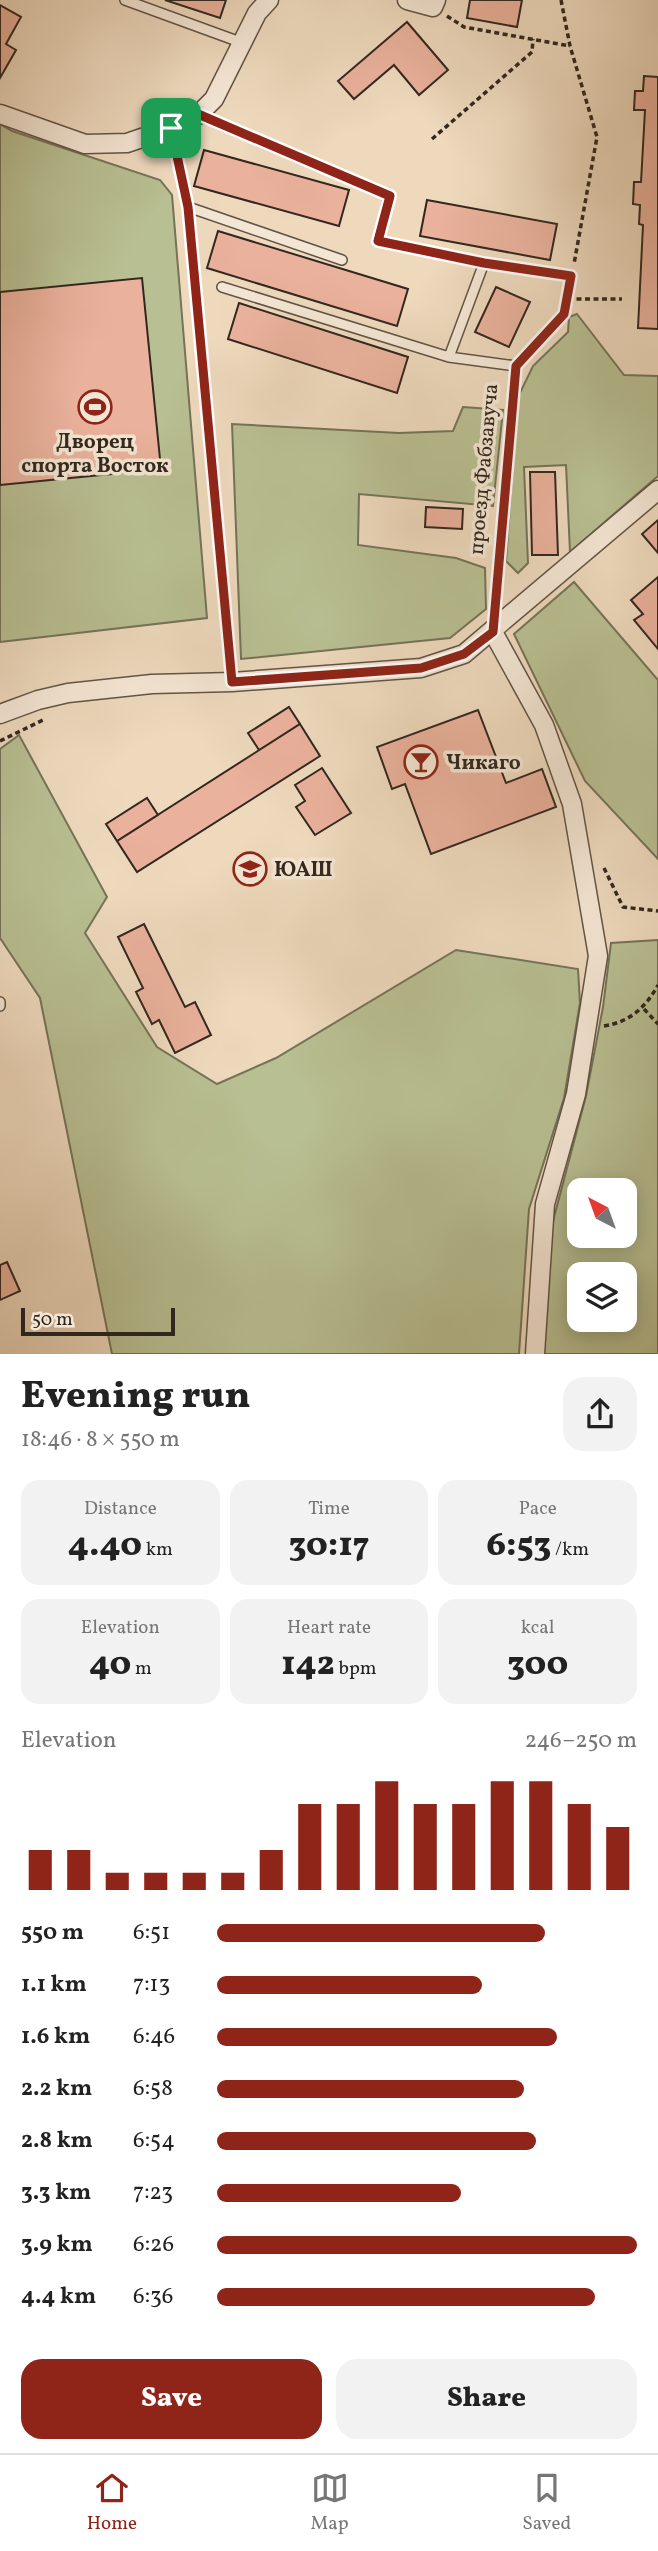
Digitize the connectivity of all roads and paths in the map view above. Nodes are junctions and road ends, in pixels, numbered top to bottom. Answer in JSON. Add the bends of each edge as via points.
{"nodes":[{"id":1,"x":125,"y":0,"type":"edge"},
{"id":2,"x":270,"y":0,"type":"edge"},
{"id":3,"x":407,"y":0,"type":"edge"},
{"id":4,"x":561,"y":0,"type":"edge"},
{"id":5,"x":435,"y":4,"type":"edge"},
{"id":6,"x":533,"y":39,"type":"junction"},
{"id":7,"x":240,"y":42,"type":"junction"},
{"id":8,"x":570,"y":46,"type":"junction"},
{"id":9,"x":0,"y":114,"type":"edge"},
{"id":10,"x":198,"y":114,"type":"junction"},
{"id":11,"x":171,"y":128,"type":"junction"},
{"id":12,"x":432,"y":139,"type":"dead end"},
{"id":13,"x":188,"y":207,"type":"junction"},
{"id":14,"x":342,"y":260,"type":"dead end"},
{"id":15,"x":484,"y":263,"type":"junction"},
{"id":16,"x":571,"y":276,"type":"junction"},
{"id":17,"x":222,"y":288,"type":"dead end"},
{"id":18,"x":568,"y":299,"type":"junction"},
{"id":19,"x":622,"y":299,"type":"dead end"},
{"id":20,"x":449,"y":357,"type":"junction"},
{"id":21,"x":516,"y":366,"type":"junction"},
{"id":22,"x":658,"y":490,"type":"edge"},
{"id":23,"x":493,"y":632,"type":"junction"},
{"id":24,"x":232,"y":682,"type":"junction"},
{"id":25,"x":0,"y":714,"type":"edge"},
{"id":26,"x":47,"y":718,"type":"dead end"},
{"id":27,"x":0,"y":741,"type":"edge"},
{"id":28,"x":600,"y":861,"type":"dead end"},
{"id":29,"x":658,"y":911,"type":"edge"},
{"id":30,"x":658,"y":985,"type":"edge"},
{"id":31,"x":644,"y":1009,"type":"junction"},
{"id":32,"x":658,"y":1024,"type":"edge"},
{"id":33,"x":587,"y":1029,"type":"junction"},
{"id":34,"x":535,"y":1354,"type":"edge"}],
"edges":[{"from":1,"to":7,"type":"lane"},
{"from":2,"to":7,"type":"street"},
{"from":3,"to":5,"type":"street"},
{"from":4,"to":8,"type":"path","name":"проезд Фабзавуча"},
{"from":5,"to":6,"type":"path","via":[[464,27]]},
{"from":6,"to":8,"type":"path"},
{"from":6,"to":12,"type":"path","via":[[532,52]]},
{"from":7,"to":10,"type":"street","via":[[214,99]]},
{"from":8,"to":16,"type":"path","name":"проезд Фабзавуча","via":[[597,137]]},
{"from":9,"to":11,"type":"street","via":[[85,144],[127,144]]},
{"from":10,"to":11,"type":"street"},
{"from":10,"to":15,"type":"lane","via":[[390,196],[378,241]]},
{"from":11,"to":13,"type":"lane"},
{"from":13,"to":14,"type":"lane"},
{"from":13,"to":24,"type":"lane"},
{"from":15,"to":16,"type":"lane"},
{"from":15,"to":20,"type":"lane"},
{"from":16,"to":18,"type":"path","name":"проезд Фабзавуча"},
{"from":17,"to":20,"type":"lane"},
{"from":18,"to":19,"type":"path"},
{"from":18,"to":21,"type":"path","name":"проезд Фабзавуча","via":[[564,314]]},
{"from":20,"to":21,"type":"lane"},
{"from":21,"to":23,"type":"path","name":"проезд Фабзавуча"},
{"from":22,"to":23,"type":"street"},
{"from":23,"to":24,"type":"street","via":[[464,654],[421,668]]},
{"from":23,"to":33,"type":"street","via":[[544,725],[572,804],[598,956]]},
{"from":24,"to":25,"type":"street","via":[[68,693]]},
{"from":26,"to":27,"type":"path"},
{"from":28,"to":29,"type":"path","via":[[623,907]]},
{"from":30,"to":31,"type":"path"},
{"from":31,"to":32,"type":"path"},
{"from":31,"to":33,"type":"path","via":[[616,1024]]},
{"from":33,"to":34,"type":"street","via":[[576,1094],[545,1205]]}]}
